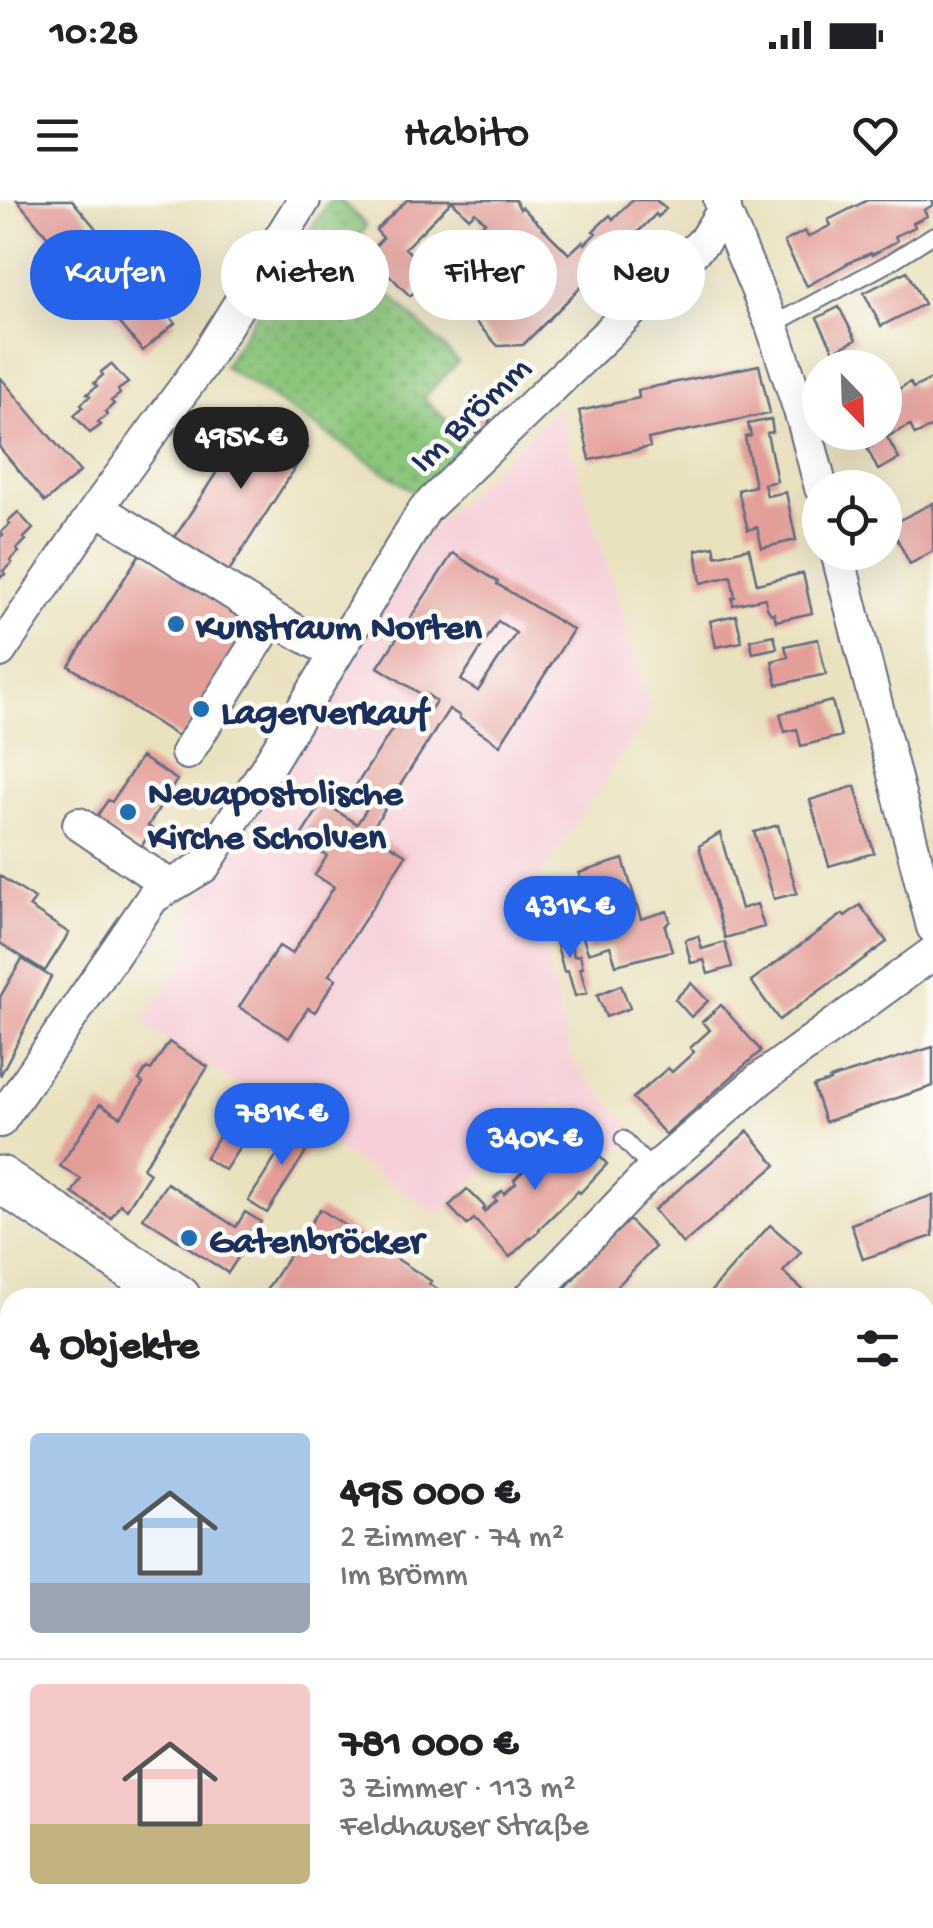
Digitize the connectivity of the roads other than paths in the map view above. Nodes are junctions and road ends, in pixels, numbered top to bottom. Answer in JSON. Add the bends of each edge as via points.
{"nodes":[{"id":1,"x":304,"y":200,"type":"edge"},
{"id":2,"x":726,"y":203,"type":"edge"},
{"id":3,"x":933,"y":236,"type":"edge"},
{"id":4,"x":772,"y":325,"type":"junction"},
{"id":5,"x":816,"y":470,"type":"edge"},
{"id":6,"x":97,"y":508,"type":"junction"},
{"id":7,"x":843,"y":570,"type":"edge"},
{"id":8,"x":272,"y":618,"type":"junction"},
{"id":9,"x":0,"y":652,"type":"edge"},
{"id":10,"x":335,"y":653,"type":"junction"},
{"id":11,"x":186,"y":753,"type":"dead end"},
{"id":12,"x":79,"y":824,"type":"dead end"},
{"id":13,"x":170,"y":886,"type":"junction"},
{"id":14,"x":933,"y":926,"type":"edge"},
{"id":15,"x":933,"y":953,"type":"edge"},
{"id":16,"x":0,"y":1121,"type":"edge"},
{"id":17,"x":623,"y":1139,"type":"dead end"},
{"id":18,"x":652,"y":1172,"type":"junction"},
{"id":19,"x":0,"y":1179,"type":"edge"},
{"id":20,"x":163,"y":1288,"type":"edge"},
{"id":21,"x":540,"y":1288,"type":"edge"}],
"edges":[{"from":1,"to":6,"type":"street","via":[[200,367]]},
{"from":2,"to":4,"type":"street"},
{"from":2,"to":10,"type":"street","name":"Im Brömm","via":[[704,240],[425,509]]},
{"from":3,"to":4,"type":"lane"},
{"from":4,"to":5,"type":"street"},
{"from":6,"to":8,"type":"street"},
{"from":6,"to":9,"type":"street"},
{"from":7,"to":14,"type":"street"},
{"from":8,"to":10,"type":"street"},
{"from":8,"to":11,"type":"street"},
{"from":10,"to":13,"type":"street","name":"Im Brömm","via":[[204,866]]},
{"from":12,"to":13,"type":"street"},
{"from":13,"to":16,"type":"street","name":"Im Brömm","via":[[154,896]]},
{"from":15,"to":18,"type":"street","via":[[760,1079]]},
{"from":17,"to":18,"type":"lane"},
{"from":18,"to":21,"type":"street"},
{"from":19,"to":20,"type":"street"}]}
